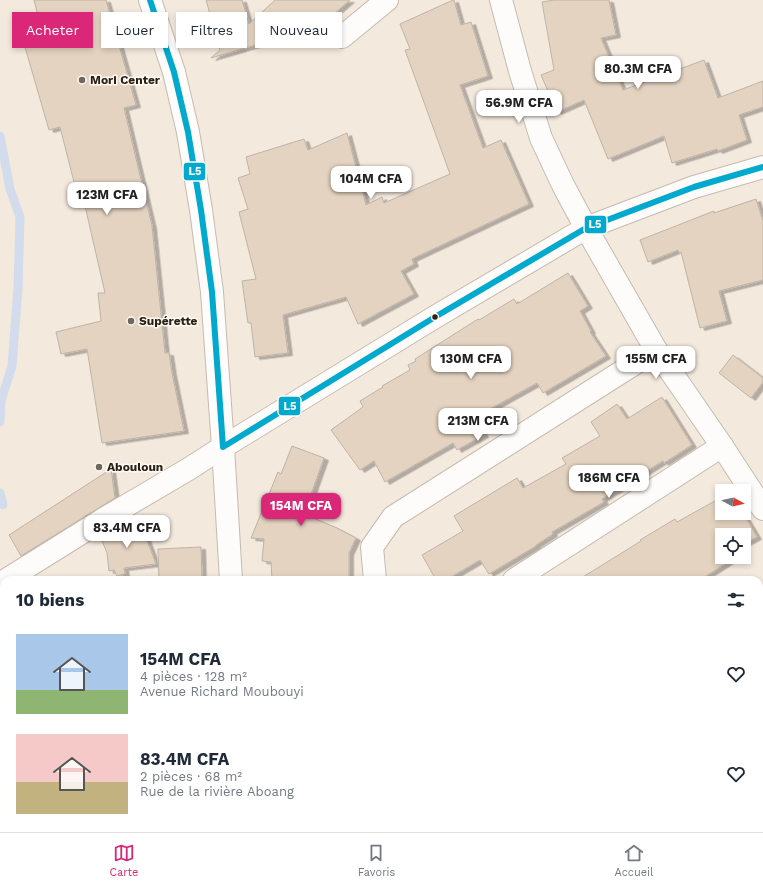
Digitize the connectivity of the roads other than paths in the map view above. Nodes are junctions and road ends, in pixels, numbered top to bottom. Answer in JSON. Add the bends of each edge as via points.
{"nodes":[{"id":1,"x":150,"y":0,"type":"edge"},
{"id":2,"x":387,"y":0,"type":"edge"},
{"id":3,"x":501,"y":0,"type":"edge"},
{"id":4,"x":342,"y":37,"type":"dead end"},
{"id":5,"x":763,"y":167,"type":"edge"},
{"id":6,"x":586,"y":228,"type":"junction"},
{"id":7,"x":656,"y":350,"type":"junction"},
{"id":8,"x":722,"y":446,"type":"junction"},
{"id":9,"x":223,"y":447,"type":"junction"},
{"id":10,"x":763,"y":509,"type":"edge"},
{"id":11,"x":13,"y":576,"type":"edge"},
{"id":12,"x":230,"y":576,"type":"edge"},
{"id":13,"x":375,"y":576,"type":"edge"},
{"id":14,"x":520,"y":576,"type":"edge"}],
"edges":[{"from":1,"to":9,"type":"street","via":[[174,72],[188,132],[201,210],[212,292]]},
{"from":2,"to":4,"type":"street"},
{"from":3,"to":6,"type":"street","via":[[541,138]]},
{"from":5,"to":6,"type":"street","via":[[694,187]]},
{"from":6,"to":7,"type":"street"},
{"from":6,"to":9,"type":"street"},
{"from":7,"to":8,"type":"street"},
{"from":7,"to":13,"type":"street","via":[[393,517],[372,547]]},
{"from":8,"to":10,"type":"street"},
{"from":8,"to":14,"type":"street"},
{"from":9,"to":11,"type":"street"},
{"from":9,"to":12,"type":"street"}]}
